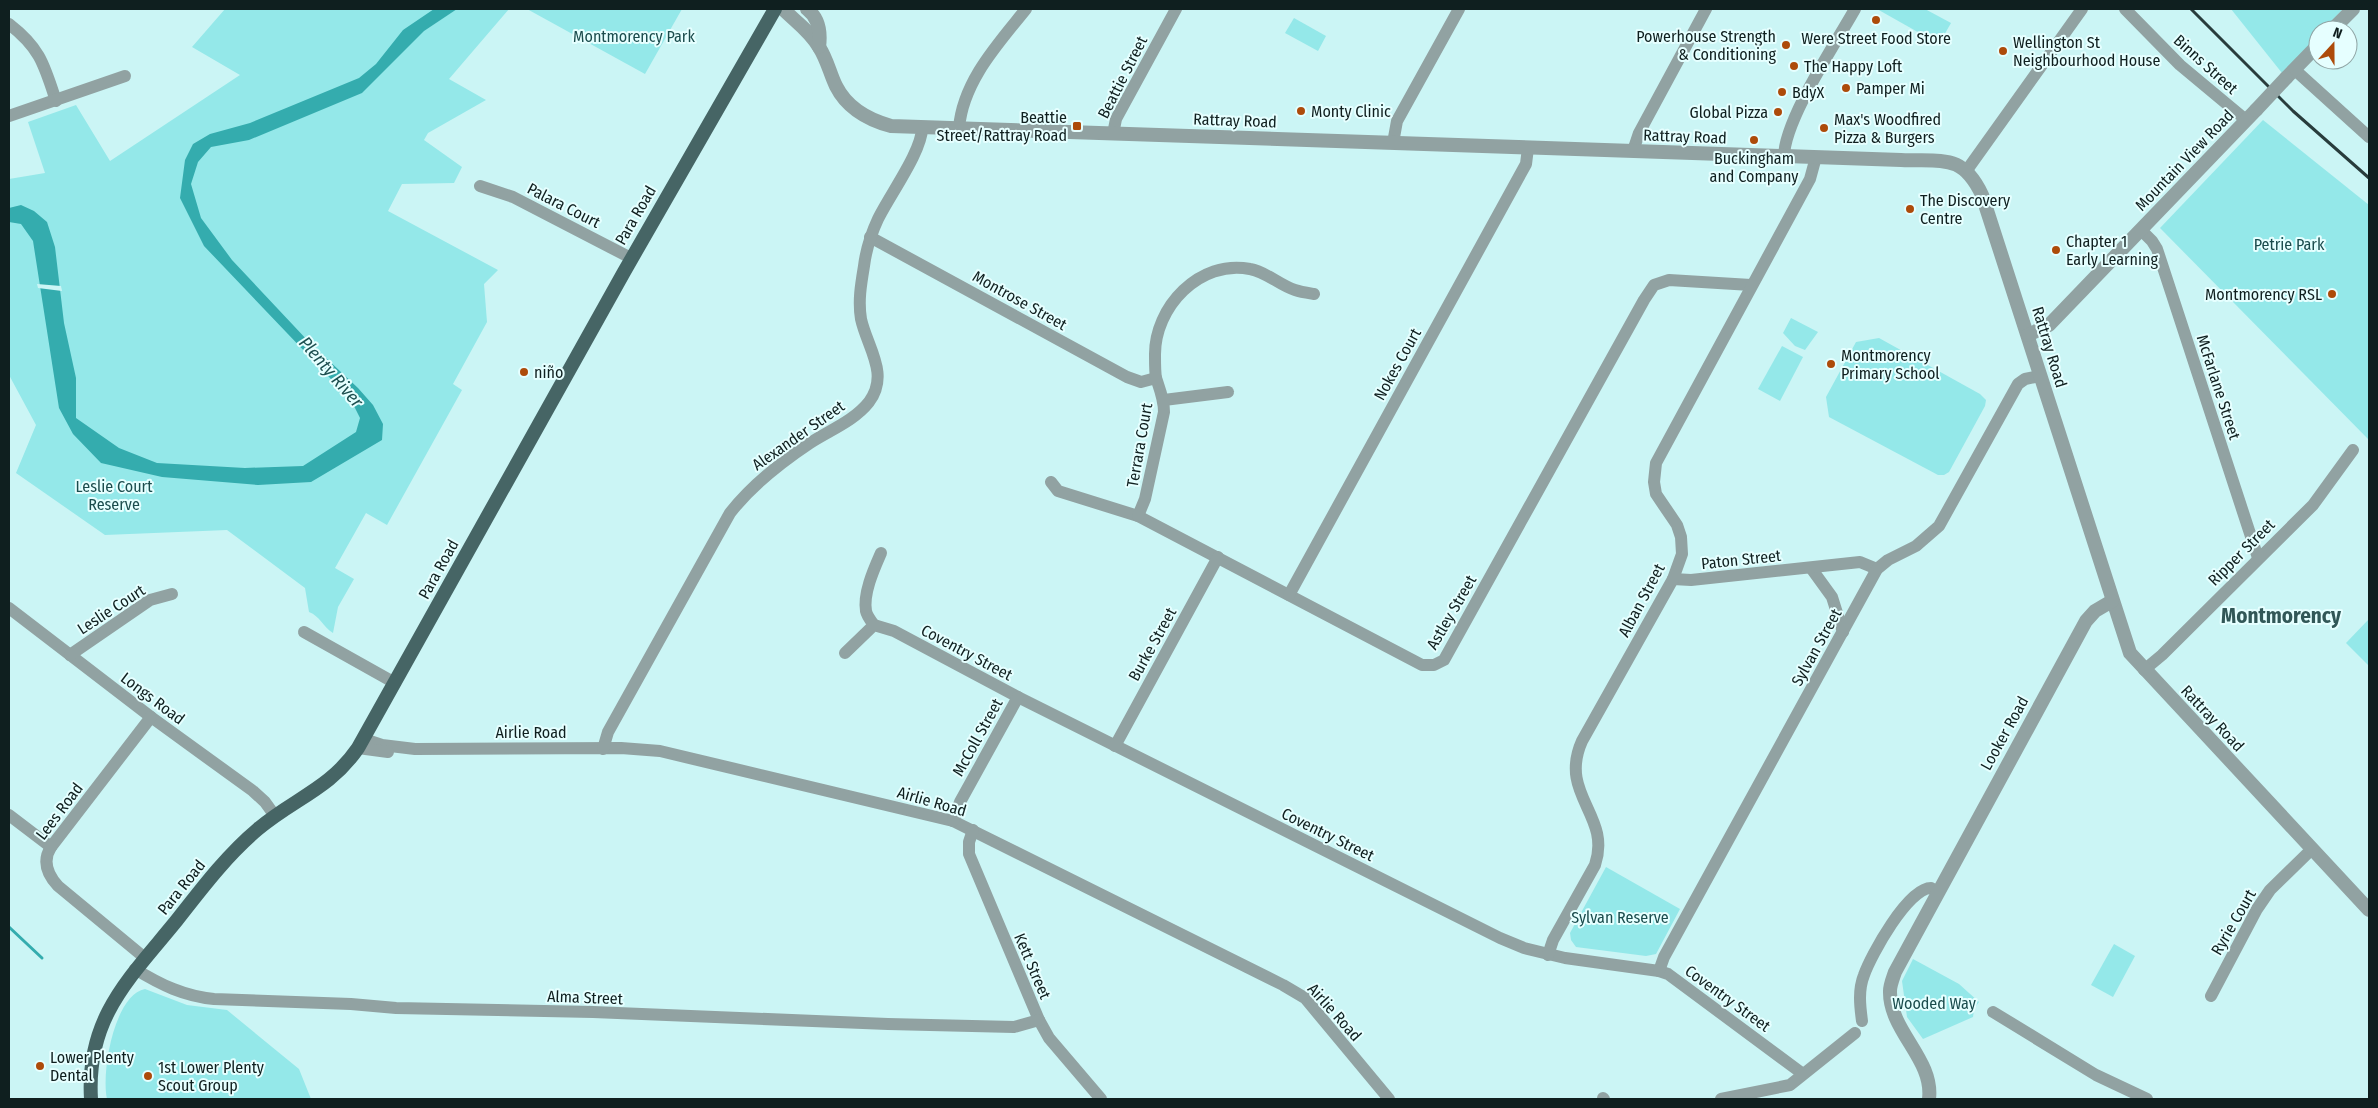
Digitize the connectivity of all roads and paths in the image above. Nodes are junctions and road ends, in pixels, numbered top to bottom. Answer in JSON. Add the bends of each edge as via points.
{"nodes":[{"id":1,"x":774,"y":9,"type":"edge"},
{"id":2,"x":783,"y":9,"type":"edge"},
{"id":3,"x":806,"y":9,"type":"edge"},
{"id":4,"x":1026,"y":9,"type":"edge"},
{"id":5,"x":1176,"y":9,"type":"edge"},
{"id":6,"x":1459,"y":9,"type":"edge"},
{"id":7,"x":1706,"y":9,"type":"edge"},
{"id":8,"x":1855,"y":9,"type":"edge"},
{"id":9,"x":2082,"y":9,"type":"edge"},
{"id":10,"x":2125,"y":9,"type":"edge"},
{"id":11,"x":2353,"y":9,"type":"edge"},
{"id":12,"x":2342,"y":20,"type":"edge"},
{"id":13,"x":9,"y":24,"type":"edge"},
{"id":14,"x":819,"y":47,"type":"junction"},
{"id":15,"x":2308,"y":55,"type":"edge"},
{"id":16,"x":2290,"y":74,"type":"junction"},
{"id":17,"x":125,"y":76,"type":"dead end"},
{"id":18,"x":56,"y":101,"type":"junction"},
{"id":19,"x":2251,"y":115,"type":"junction"},
{"id":20,"x":9,"y":116,"type":"edge"},
{"id":21,"x":922,"y":127,"type":"junction"},
{"id":22,"x":959,"y":128,"type":"junction"},
{"id":23,"x":1113,"y":134,"type":"junction"},
{"id":24,"x":2369,"y":138,"type":"edge"},
{"id":25,"x":1393,"y":143,"type":"junction"},
{"id":26,"x":1528,"y":148,"type":"junction"},
{"id":27,"x":1633,"y":151,"type":"junction"},
{"id":28,"x":1784,"y":156,"type":"junction"},
{"id":29,"x":1816,"y":157,"type":"junction"},
{"id":30,"x":1966,"y":170,"type":"junction"},
{"id":31,"x":480,"y":186,"type":"dead end"},
{"id":32,"x":2141,"y":230,"type":"junction"},
{"id":33,"x":870,"y":237,"type":"junction"},
{"id":34,"x":631,"y":258,"type":"junction"},
{"id":35,"x":1751,"y":285,"type":"junction"},
{"id":36,"x":1314,"y":294,"type":"dead end"},
{"id":37,"x":2028,"y":336,"type":"junction"},
{"id":38,"x":2040,"y":376,"type":"junction"},
{"id":39,"x":1156,"y":378,"type":"junction"},
{"id":40,"x":1228,"y":392,"type":"dead end"},
{"id":41,"x":1164,"y":400,"type":"junction"},
{"id":42,"x":2353,"y":450,"type":"dead end"},
{"id":43,"x":1051,"y":482,"type":"dead end"},
{"id":44,"x":1138,"y":516,"type":"junction"},
{"id":45,"x":881,"y":552,"type":"dead end"},
{"id":46,"x":1218,"y":557,"type":"junction"},
{"id":47,"x":2258,"y":558,"type":"junction"},
{"id":48,"x":1812,"y":568,"type":"junction"},
{"id":49,"x":1877,"y":569,"type":"junction"},
{"id":50,"x":1673,"y":579,"type":"junction"},
{"id":51,"x":172,"y":594,"type":"dead end"},
{"id":52,"x":1289,"y":595,"type":"junction"},
{"id":53,"x":2112,"y":602,"type":"junction"},
{"id":54,"x":9,"y":608,"type":"edge"},
{"id":55,"x":874,"y":625,"type":"junction"},
{"id":56,"x":304,"y":632,"type":"dead end"},
{"id":57,"x":1842,"y":632,"type":"junction"},
{"id":58,"x":845,"y":653,"type":"dead end"},
{"id":59,"x":70,"y":655,"type":"junction"},
{"id":60,"x":2144,"y":670,"type":"junction"},
{"id":61,"x":395,"y":683,"type":"junction"},
{"id":62,"x":1018,"y":698,"type":"junction"},
{"id":63,"x":151,"y":717,"type":"junction"},
{"id":64,"x":361,"y":744,"type":"junction"},
{"id":65,"x":1115,"y":746,"type":"junction"},
{"id":66,"x":603,"y":749,"type":"junction"},
{"id":67,"x":9,"y":815,"type":"edge"},
{"id":68,"x":275,"y":816,"type":"junction"},
{"id":69,"x":953,"y":820,"type":"junction"},
{"id":70,"x":973,"y":830,"type":"junction"},
{"id":71,"x":51,"y":847,"type":"junction"},
{"id":72,"x":2312,"y":849,"type":"junction"},
{"id":73,"x":1937,"y":892,"type":"junction"},
{"id":74,"x":2369,"y":910,"type":"edge"},
{"id":75,"x":1548,"y":955,"type":"junction"},
{"id":76,"x":145,"y":958,"type":"junction"},
{"id":77,"x":136,"y":969,"type":"junction"},
{"id":78,"x":1659,"y":971,"type":"junction"},
{"id":79,"x":2211,"y":996,"type":"dead end"},
{"id":80,"x":1993,"y":1012,"type":"dead end"},
{"id":81,"x":1039,"y":1020,"type":"junction"},
{"id":82,"x":1862,"y":1021,"type":"dead end"},
{"id":83,"x":1855,"y":1033,"type":"dead end"},
{"id":84,"x":1804,"y":1074,"type":"junction"},
{"id":85,"x":92,"y":1099,"type":"edge"},
{"id":86,"x":1101,"y":1099,"type":"edge"},
{"id":87,"x":1389,"y":1099,"type":"edge"},
{"id":88,"x":1722,"y":1099,"type":"edge"},
{"id":89,"x":1928,"y":1099,"type":"edge"},
{"id":90,"x":2147,"y":1099,"type":"edge"}],
"edges":[{"from":1,"to":34,"type":"main road","name":"Para Road"},
{"from":2,"to":14,"type":"street","name":"Rattray Road","via":[[806,29]]},
{"from":3,"to":14,"type":"street","name":"Rattray Road","via":[[816,20],[821,33]]},
{"from":4,"to":22,"type":"street","via":[[978,72],[960,114]]},
{"from":5,"to":23,"type":"street","name":"Beattie Street","via":[[1116,118]]},
{"from":6,"to":25,"type":"street","via":[[1396,121]]},
{"from":7,"to":27,"type":"street","via":[[1639,133]]},
{"from":8,"to":28,"type":"street","via":[[1798,111],[1785,142]]},
{"from":9,"to":30,"type":"street"},
{"from":10,"to":19,"type":"street","name":"Binns Street","via":[[2180,65]]},
{"from":11,"to":12,"type":"street"},
{"from":13,"to":18,"type":"street","via":[[34,47],[42,60]]},
{"from":14,"to":21,"type":"street","name":"Rattray Road","via":[[837,89],[851,105],[871,120],[891,126]]},
{"from":15,"to":16,"type":"street","name":"Mountain View Road"},
{"from":16,"to":19,"type":"street","name":"Mountain View Road","bridge":true},
{"from":16,"to":24,"type":"street"},
{"from":17,"to":18,"type":"street"},
{"from":18,"to":20,"type":"street"},
{"from":19,"to":32,"type":"street","name":"Mountain View Road"},
{"from":21,"to":22,"type":"street","name":"Rattray Road"},
{"from":21,"to":33,"type":"street","name":"Alexander Street","via":[[920,142]]},
{"from":22,"to":23,"type":"street","name":"Rattray Road"},
{"from":23,"to":25,"type":"street","name":"Rattray Road"},
{"from":25,"to":26,"type":"street","name":"Rattray Road"},
{"from":26,"to":27,"type":"street","name":"Rattray Road"},
{"from":26,"to":52,"type":"street","name":"Nokes Court","via":[[1526,164]]},
{"from":27,"to":28,"type":"street","name":"Rattray Road"},
{"from":28,"to":29,"type":"street","name":"Rattray Road"},
{"from":29,"to":30,"type":"street","name":"Rattray Road","via":[[1946,162],[1958,164]]},
{"from":29,"to":35,"type":"street","name":"Alban Street","via":[[1810,179]]},
{"from":30,"to":37,"type":"street","name":"Rattray Road","via":[[1982,195]]},
{"from":31,"to":34,"type":"street","name":"Palara Court","via":[[513,198]]},
{"from":32,"to":37,"type":"street","name":"Mountain View Road","via":[[2049,325]]},
{"from":32,"to":47,"type":"street","name":"McFarlane Street","via":[[2157,249]]},
{"from":33,"to":39,"type":"street","name":"Montrose Street","via":[[1127,377],[1141,382]]},
{"from":33,"to":66,"type":"street","name":"Alexander Street","via":[[859,296],[861,319],[878,372],[870,400],[854,417],[809,444],[743,496],[730,513],[608,732]]},
{"from":34,"to":61,"type":"main road","name":"Para Road"},
{"from":35,"to":50,"type":"street","name":"Alban Street","via":[[1656,463],[1656,494],[1677,524],[1681,537],[1682,554]]},
{"from":35,"to":52,"type":"street","name":"Astley Street","via":[[1669,280],[1654,285],[1440,663],[1422,665]]},
{"from":36,"to":39,"type":"street","name":"Terrara Court","via":[[1295,290],[1263,273],[1243,268],[1215,270],[1198,278],[1176,298],[1159,331],[1155,354]]},
{"from":37,"to":38,"type":"street","name":"Rattray Road"},
{"from":38,"to":49,"type":"street","via":[[2018,384],[1939,526],[1916,546]]},
{"from":38,"to":53,"type":"street","name":"Rattray Road"},
{"from":39,"to":41,"type":"street","name":"Terrara Court"},
{"from":40,"to":41,"type":"street"},
{"from":41,"to":44,"type":"street","name":"Terrara Court","via":[[1146,499]]},
{"from":42,"to":47,"type":"street","name":"Ripper Street","via":[[2313,505]]},
{"from":43,"to":44,"type":"street","name":"Astley Street","via":[[1058,491]]},
{"from":44,"to":46,"type":"street","name":"Astley Street"},
{"from":45,"to":55,"type":"street","via":[[866,603],[866,612]]},
{"from":46,"to":52,"type":"street","name":"Astley Street"},
{"from":46,"to":65,"type":"street","name":"Burke Street"},
{"from":47,"to":60,"type":"street","name":"Ripper Street"},
{"from":48,"to":49,"type":"street","name":"Paton Street","via":[[1860,562]]},
{"from":48,"to":50,"type":"street","name":"Paton Street"},
{"from":48,"to":57,"type":"street","via":[[1832,597]]},
{"from":49,"to":57,"type":"street","name":"Sylvan Street"},
{"from":50,"to":75,"type":"street","name":"Alban Street","via":[[1576,757],[1577,785],[1597,828],[1598,852],[1595,865],[1553,940]]},
{"from":51,"to":59,"type":"street","name":"Leslie Court","via":[[150,600]]},
{"from":53,"to":60,"type":"street","name":"Rattray Road","via":[[2130,653]]},
{"from":53,"to":73,"type":"street","name":"Looker Road","via":[[2095,610],[2086,621]]},
{"from":54,"to":59,"type":"street","name":"Longs Road"},
{"from":55,"to":58,"type":"street"},
{"from":55,"to":62,"type":"street","name":"Coventry Street","via":[[899,634]]},
{"from":56,"to":61,"type":"street"},
{"from":57,"to":78,"type":"street","name":"Sylvan Street"},
{"from":59,"to":63,"type":"street","name":"Longs Road"},
{"from":60,"to":72,"type":"street","name":"Rattray Road"},
{"from":61,"to":64,"type":"main road","name":"Para Road"},
{"from":62,"to":65,"type":"street","name":"Coventry Street"},
{"from":62,"to":69,"type":"street","name":"McColl Street"},
{"from":63,"to":68,"type":"street","name":"Longs Road","via":[[252,791]]},
{"from":63,"to":71,"type":"street","name":"Lees Road"},
{"from":64,"to":66,"type":"street","name":"Airlie Road","via":[[415,749]]},
{"from":64,"to":68,"type":"main road","name":"Para Road","via":[[328,782]]},
{"from":65,"to":75,"type":"street","name":"Coventry Street","via":[[1500,938]]},
{"from":66,"to":69,"type":"street","name":"Airlie Road","via":[[660,751]]},
{"from":67,"to":71,"type":"street"},
{"from":68,"to":76,"type":"main road","name":"Para Road","via":[[228,857]]},
{"from":69,"to":70,"type":"street","name":"Airlie Road"},
{"from":70,"to":81,"type":"street","name":"Kett Street","via":[[968,842],[970,854]]},
{"from":70,"to":87,"type":"street","name":"Airlie Road","via":[[1283,984],[1305,998]]},
{"from":71,"to":76,"type":"street","name":"Lees Road","via":[[46,862],[53,880]]},
{"from":72,"to":74,"type":"street","name":"Rattray Road"},
{"from":72,"to":79,"type":"street","name":"Ryrie Court","via":[[2270,890]]},
{"from":73,"to":82,"type":"street","via":[[1931,888],[1920,891],[1880,942],[1864,976],[1859,996]]},
{"from":73,"to":89,"type":"street","name":"Looker Road","via":[[1903,954],[1889,990],[1898,1023],[1926,1077]]},
{"from":75,"to":78,"type":"street","name":"Coventry Street"},
{"from":76,"to":77,"type":"main road","name":"Para Road"},
{"from":77,"to":81,"type":"street","name":"Alma Street","via":[[172,989],[214,999],[888,1024],[1014,1027]]},
{"from":77,"to":85,"type":"main road","name":"Para Road","via":[[118,993],[101,1027],[93,1063]]},
{"from":78,"to":84,"type":"street","name":"Coventry Street","via":[[1678,980]]},
{"from":80,"to":90,"type":"street","via":[[2096,1075]]},
{"from":81,"to":86,"type":"street","name":"Kett Street"},
{"from":83,"to":84,"type":"street"},
{"from":84,"to":88,"type":"street","via":[[1790,1085]]}]}
